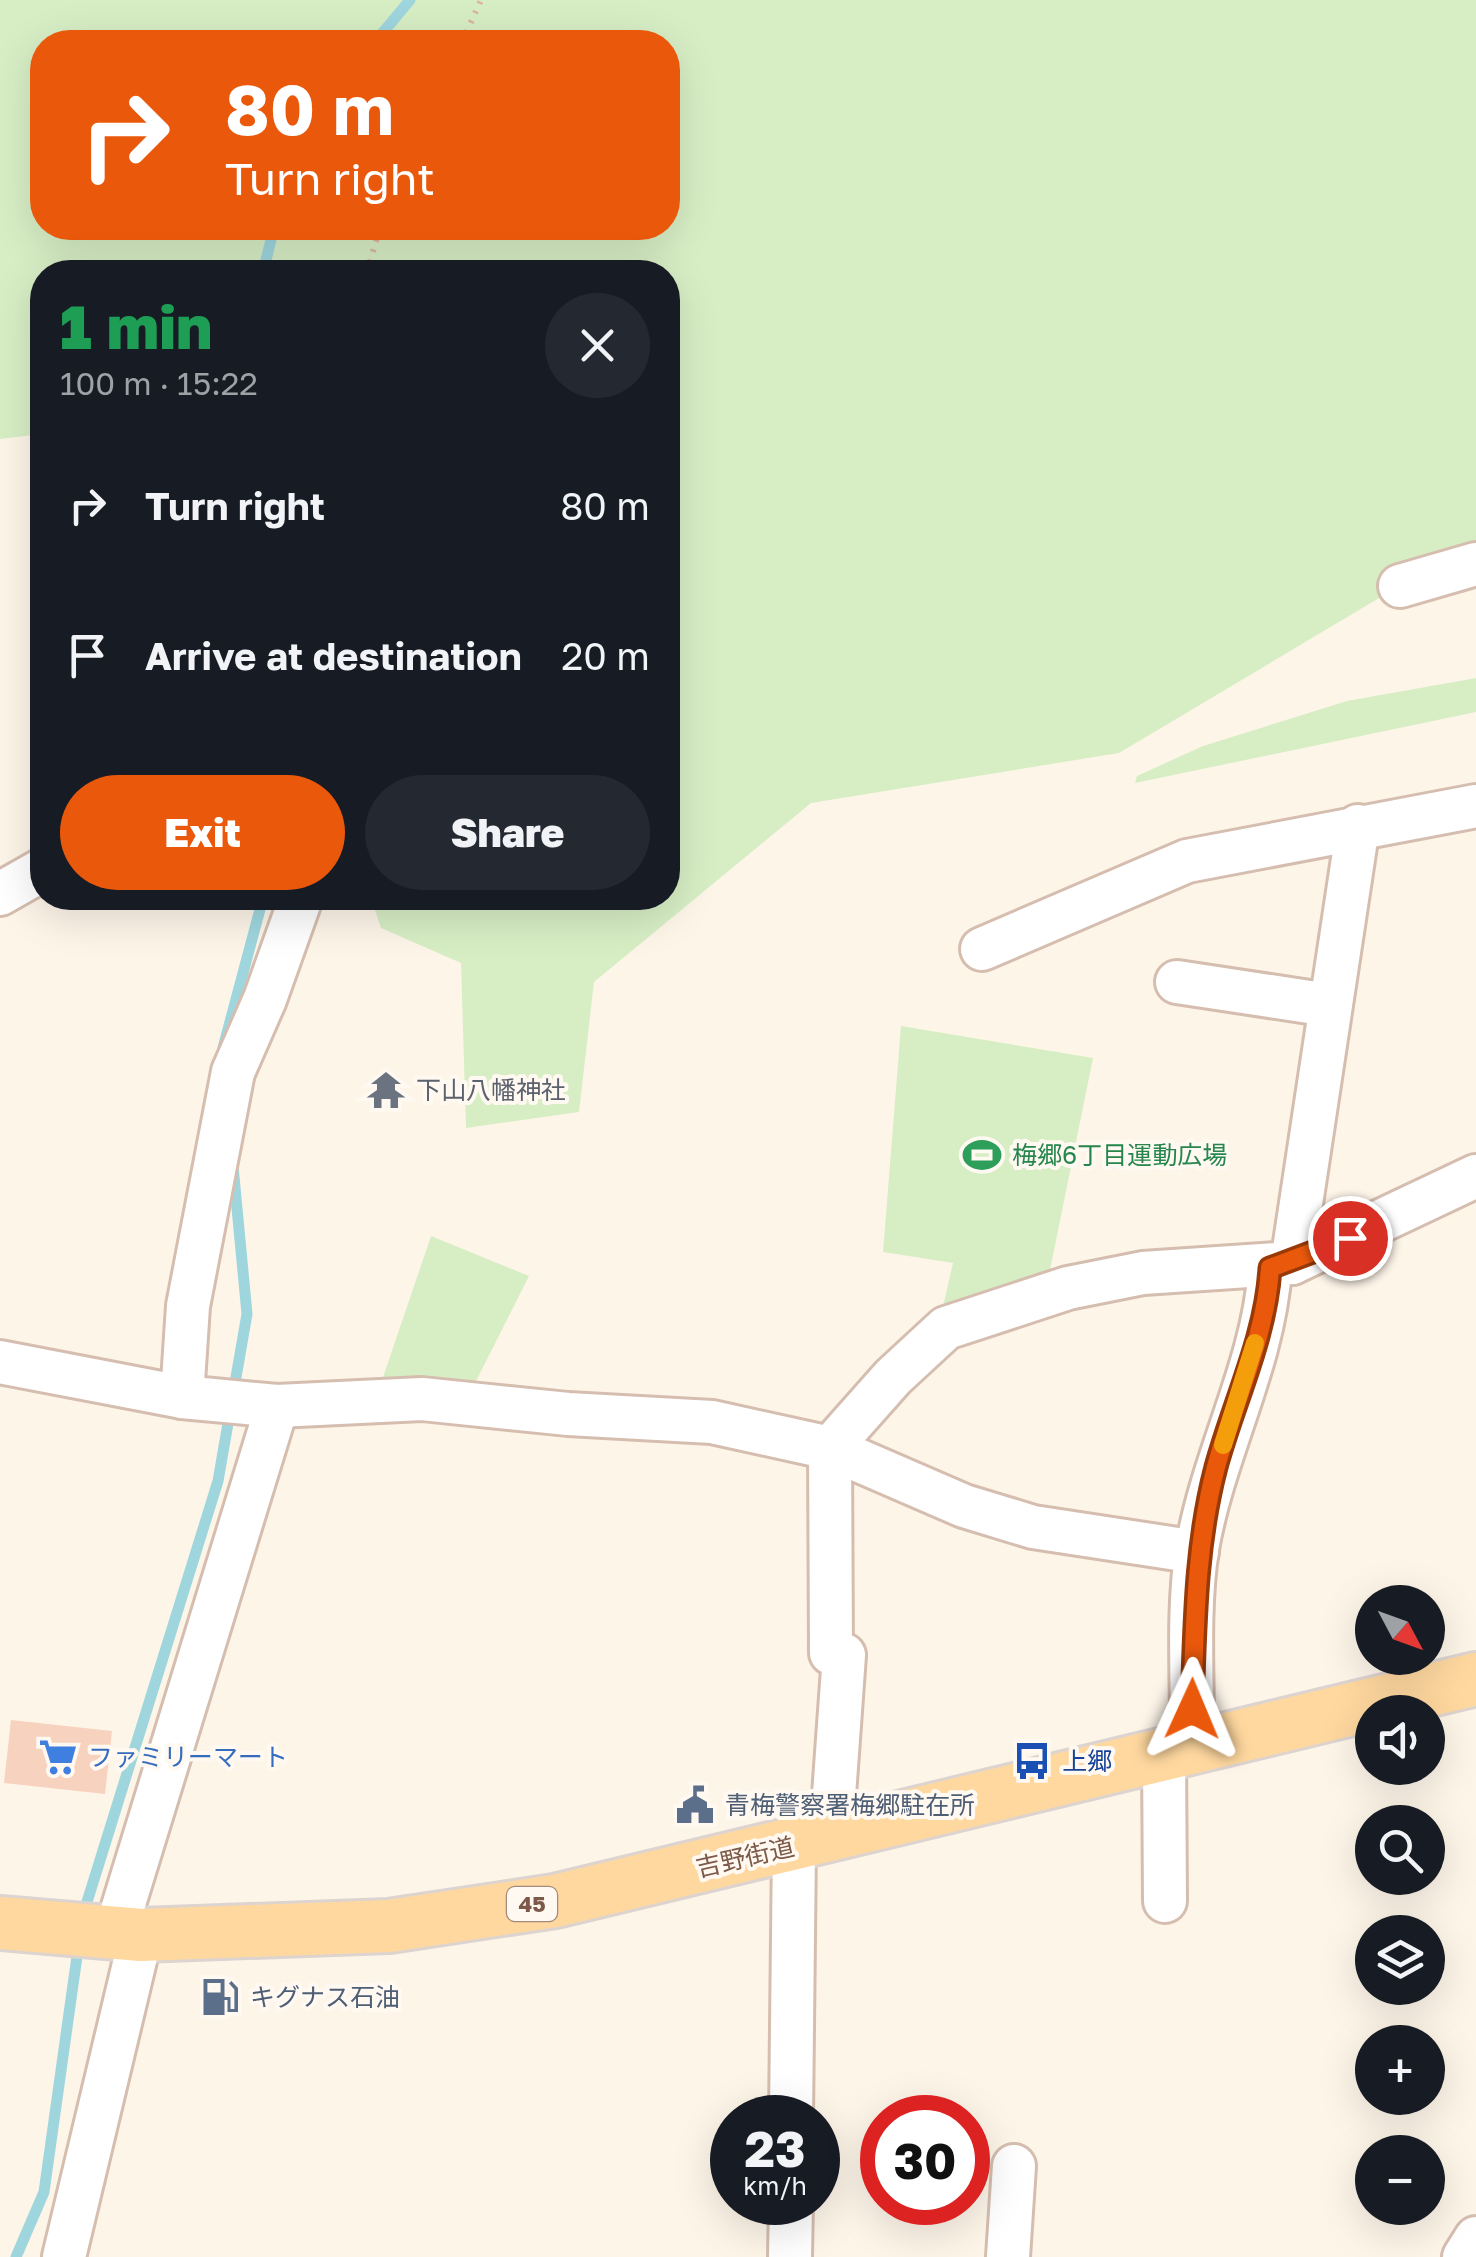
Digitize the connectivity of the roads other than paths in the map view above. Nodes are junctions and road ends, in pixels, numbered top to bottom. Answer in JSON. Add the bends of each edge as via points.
{"nodes":[{"id":1,"x":1476,"y":564,"type":"edge"},
{"id":2,"x":1400,"y":586,"type":"dead end"},
{"id":3,"x":1476,"y":806,"type":"edge"},
{"id":4,"x":1358,"y":826,"type":"junction"},
{"id":5,"x":30,"y":877,"type":"edge"},
{"id":6,"x":0,"y":894,"type":"edge"},
{"id":7,"x":297,"y":910,"type":"edge"},
{"id":8,"x":982,"y":949,"type":"dead end"},
{"id":9,"x":1177,"y":982,"type":"dead end"},
{"id":10,"x":1328,"y":1004,"type":"junction"},
{"id":11,"x":1476,"y":1176,"type":"edge"},
{"id":12,"x":1281,"y":1266,"type":"junction"},
{"id":13,"x":0,"y":1362,"type":"edge"},
{"id":14,"x":182,"y":1396,"type":"junction"},
{"id":15,"x":277,"y":1406,"type":"junction"},
{"id":16,"x":830,"y":1448,"type":"junction"},
{"id":17,"x":1196,"y":1552,"type":"junction"},
{"id":18,"x":1476,"y":1679,"type":"edge"},
{"id":19,"x":1178,"y":1752,"type":"junction"},
{"id":20,"x":812,"y":1842,"type":"junction"},
{"id":21,"x":1165,"y":1901,"type":"dead end"},
{"id":22,"x":0,"y":1923,"type":"edge"},
{"id":23,"x":128,"y":1934,"type":"junction"},
{"id":24,"x":794,"y":2095,"type":"edge"},
{"id":25,"x":1014,"y":2166,"type":"dead end"},
{"id":26,"x":791,"y":2225,"type":"edge"},
{"id":27,"x":1476,"y":2238,"type":"edge"},
{"id":28,"x":64,"y":2257,"type":"edge"},
{"id":29,"x":790,"y":2257,"type":"edge"},
{"id":30,"x":1008,"y":2257,"type":"edge"},
{"id":31,"x":1464,"y":2257,"type":"edge"}],
"edges":[{"from":1,"to":2,"type":"street"},
{"from":3,"to":4,"type":"street"},
{"from":4,"to":8,"type":"street","via":[[1188,860]]},
{"from":4,"to":10,"type":"street"},
{"from":5,"to":6,"type":"street"},
{"from":7,"to":14,"type":"street","via":[[232,1072],[188,1306]]},
{"from":9,"to":10,"type":"street"},
{"from":10,"to":12,"type":"street"},
{"from":11,"to":12,"type":"street"},
{"from":12,"to":16,"type":"street","via":[[1143,1273],[1068,1288],[946,1328]]},
{"from":12,"to":17,"type":"street","via":[[1216,1466]]},
{"from":13,"to":14,"type":"street"},
{"from":14,"to":15,"type":"street"},
{"from":15,"to":16,"type":"street","via":[[422,1399],[712,1422]]},
{"from":15,"to":23,"type":"street"},
{"from":16,"to":17,"type":"street","via":[[964,1506],[1032,1526]]},
{"from":16,"to":20,"type":"street","via":[[831,1653],[844,1655]]},
{"from":17,"to":19,"type":"street"},
{"from":18,"to":19,"type":"main road","name":"吉野街道","number":"45"},
{"from":19,"to":20,"type":"main road","name":"吉野街道","number":"45"},
{"from":19,"to":21,"type":"street"},
{"from":20,"to":23,"type":"main road","name":"吉野街道","number":"45","via":[[555,1900],[389,1926]]},
{"from":20,"to":24,"type":"street"},
{"from":22,"to":23,"type":"main road","name":"吉野街道","number":"45"},
{"from":23,"to":28,"type":"street"},
{"from":25,"to":30,"type":"street"},
{"from":26,"to":29,"type":"street"},
{"from":27,"to":31,"type":"street"}]}
